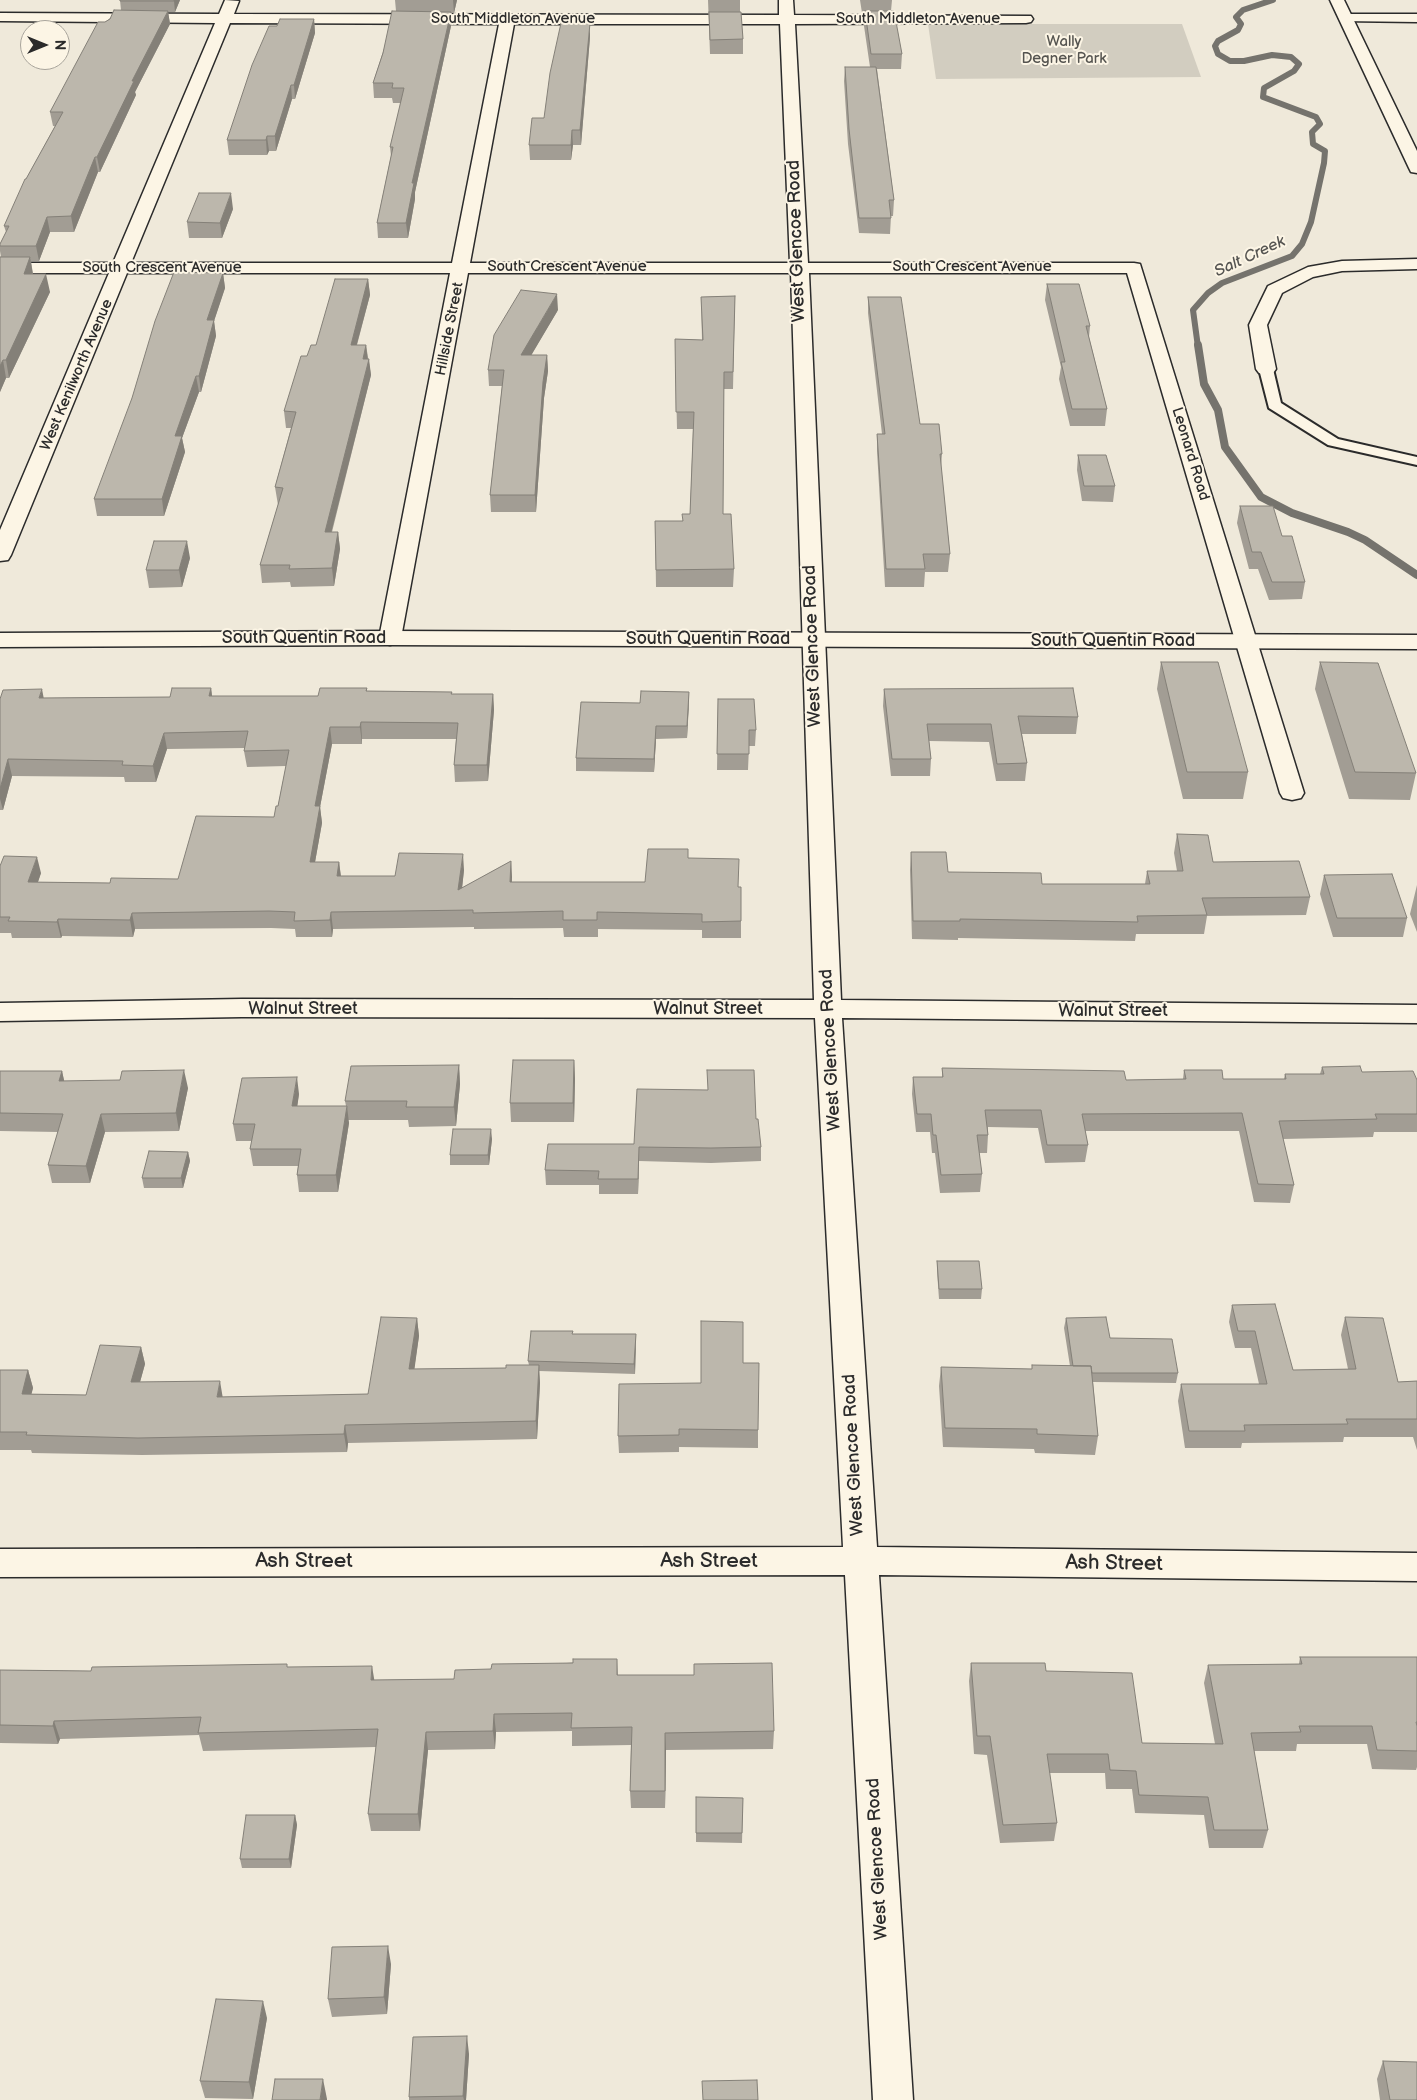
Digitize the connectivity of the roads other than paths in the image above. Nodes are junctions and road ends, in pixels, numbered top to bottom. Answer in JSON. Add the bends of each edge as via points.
{"nodes":[{"id":1,"x":233,"y":0,"type":"edge"},
{"id":2,"x":1337,"y":0,"type":"edge"},
{"id":3,"x":787,"y":10,"type":"edge"},
{"id":4,"x":0,"y":17,"type":"edge"},
{"id":5,"x":226,"y":18,"type":"junction"},
{"id":6,"x":1346,"y":18,"type":"junction"},
{"id":7,"x":1417,"y":18,"type":"edge"},
{"id":8,"x":1026,"y":19,"type":"dead end"},
{"id":9,"x":507,"y":20,"type":"junction"},
{"id":10,"x":1417,"y":168,"type":"edge"},
{"id":11,"x":1417,"y":264,"type":"edge"},
{"id":12,"x":799,"y":266,"type":"junction"},
{"id":13,"x":0,"y":268,"type":"edge"},
{"id":14,"x":122,"y":268,"type":"junction"},
{"id":15,"x":462,"y":268,"type":"junction"},
{"id":16,"x":1134,"y":268,"type":"joint"},
{"id":17,"x":1266,"y":369,"type":"joint"},
{"id":18,"x":1417,"y":461,"type":"edge"},
{"id":19,"x":0,"y":555,"type":"edge"},
{"id":20,"x":390,"y":638,"type":"junction"},
{"id":21,"x":0,"y":640,"type":"edge"},
{"id":22,"x":813,"y":640,"type":"junction"},
{"id":23,"x":1245,"y":641,"type":"junction"},
{"id":24,"x":1417,"y":642,"type":"edge"},
{"id":25,"x":1292,"y":792,"type":"dead end"},
{"id":26,"x":828,"y":1009,"type":"junction"},
{"id":27,"x":0,"y":1012,"type":"edge"},
{"id":28,"x":1417,"y":1014,"type":"edge"},
{"id":29,"x":860,"y":1561,"type":"junction"},
{"id":30,"x":0,"y":1563,"type":"edge"},
{"id":31,"x":1417,"y":1568,"type":"edge"},
{"id":32,"x":893,"y":2100,"type":"edge"}],
"edges":[{"from":1,"to":5,"type":"street","name":"West Kenilworth Avenue"},
{"from":2,"to":6,"type":"street"},
{"from":3,"to":8,"type":"street","name":"South Middleton Avenue"},
{"from":3,"to":9,"type":"street","name":"South Middleton Avenue"},
{"from":3,"to":12,"type":"street","name":"West Glencoe Road"},
{"from":4,"to":5,"type":"street","name":"South Middleton Avenue"},
{"from":5,"to":9,"type":"street","name":"South Middleton Avenue"},
{"from":5,"to":14,"type":"street","name":"West Kenilworth Avenue"},
{"from":6,"to":7,"type":"street"},
{"from":6,"to":10,"type":"street"},
{"from":9,"to":15,"type":"street","name":"Hillside Street"},
{"from":11,"to":17,"type":"street","via":[[1342,266],[1308,272],[1274,290],[1258,325]]},
{"from":12,"to":15,"type":"street","name":"South Crescent Avenue"},
{"from":12,"to":16,"type":"street","name":"South Crescent Avenue"},
{"from":12,"to":22,"type":"street","name":"West Glencoe Road"},
{"from":13,"to":14,"type":"street","name":"South Crescent Avenue"},
{"from":14,"to":15,"type":"street","name":"South Crescent Avenue"},
{"from":14,"to":19,"type":"street","name":"West Kenilworth Avenue"},
{"from":15,"to":20,"type":"street","name":"Hillside Street"},
{"from":16,"to":23,"type":"street","name":"Leonard Road"},
{"from":17,"to":18,"type":"lane","via":[[1274,405],[1333,442]]},
{"from":20,"to":21,"type":"street","name":"South Quentin Road"},
{"from":20,"to":22,"type":"street","name":"South Quentin Road"},
{"from":22,"to":23,"type":"street","name":"South Quentin Road"},
{"from":22,"to":26,"type":"street","name":"West Glencoe Road"},
{"from":23,"to":24,"type":"street","name":"South Quentin Road"},
{"from":23,"to":25,"type":"street","name":"Leonard Road"},
{"from":26,"to":27,"type":"street","name":"Walnut Street","via":[[242,1008]]},
{"from":26,"to":28,"type":"street","name":"Walnut Street"},
{"from":26,"to":29,"type":"street","name":"West Glencoe Road"},
{"from":29,"to":30,"type":"street","name":"Ash Street"},
{"from":29,"to":31,"type":"street","name":"Ash Street"},
{"from":29,"to":32,"type":"street","name":"West Glencoe Road"}]}
